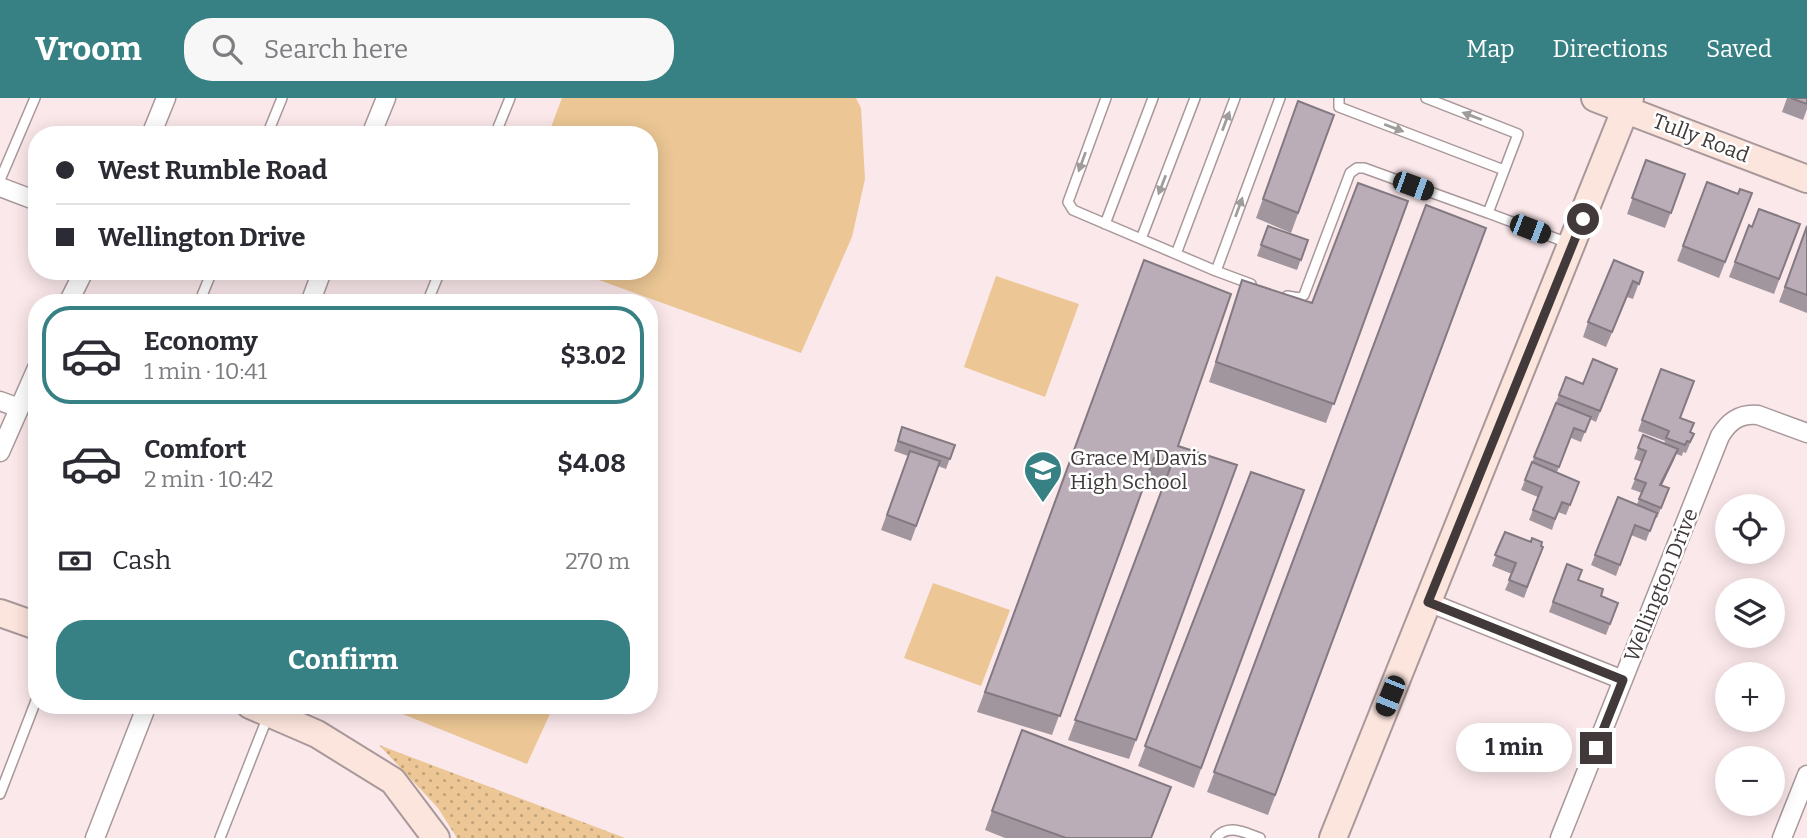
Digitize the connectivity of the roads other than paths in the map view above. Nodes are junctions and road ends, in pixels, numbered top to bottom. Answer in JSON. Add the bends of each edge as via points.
{"nodes":[{"id":1,"x":35,"y":98,"type":"edge"},
{"id":2,"x":166,"y":98,"type":"edge"},
{"id":3,"x":282,"y":98,"type":"edge"},
{"id":4,"x":386,"y":98,"type":"edge"},
{"id":5,"x":510,"y":98,"type":"edge"},
{"id":6,"x":1106,"y":98,"type":"edge"},
{"id":7,"x":1153,"y":98,"type":"edge"},
{"id":8,"x":1195,"y":98,"type":"edge"},
{"id":9,"x":1235,"y":98,"type":"edge"},
{"id":10,"x":1280,"y":98,"type":"edge"},
{"id":11,"x":1339,"y":98,"type":"edge"},
{"id":12,"x":1426,"y":98,"type":"edge"},
{"id":13,"x":1595,"y":98,"type":"edge"},
{"id":14,"x":1628,"y":103,"type":"edge"},
{"id":15,"x":154,"y":126,"type":"edge"},
{"id":16,"x":271,"y":126,"type":"edge"},
{"id":17,"x":375,"y":126,"type":"edge"},
{"id":18,"x":499,"y":126,"type":"edge"},
{"id":19,"x":1504,"y":170,"type":"junction"},
{"id":20,"x":1807,"y":179,"type":"edge"},
{"id":21,"x":0,"y":180,"type":"edge"},
{"id":22,"x":0,"y":187,"type":"edge"},
{"id":23,"x":28,"y":198,"type":"edge"},
{"id":24,"x":1488,"y":213,"type":"junction"},
{"id":25,"x":1105,"y":224,"type":"junction"},
{"id":26,"x":1141,"y":239,"type":"junction"},
{"id":27,"x":1573,"y":244,"type":"junction"},
{"id":28,"x":1176,"y":254,"type":"junction"},
{"id":29,"x":1216,"y":271,"type":"junction"},
{"id":30,"x":1260,"y":287,"type":"edge"},
{"id":31,"x":1272,"y":291,"type":"edge"},
{"id":32,"x":28,"y":388,"type":"edge"},
{"id":33,"x":0,"y":401,"type":"edge"},
{"id":34,"x":19,"y":408,"type":"junction"},
{"id":35,"x":1807,"y":433,"type":"edge"},
{"id":36,"x":0,"y":452,"type":"edge"},
{"id":37,"x":1428,"y":602,"type":"junction"},
{"id":38,"x":0,"y":613,"type":"edge"},
{"id":39,"x":28,"y":623,"type":"edge"},
{"id":40,"x":1623,"y":680,"type":"junction"},
{"id":41,"x":31,"y":714,"type":"edge"},
{"id":42,"x":143,"y":714,"type":"edge"},
{"id":43,"x":257,"y":714,"type":"edge"},
{"id":44,"x":272,"y":714,"type":"edge"},
{"id":45,"x":1807,"y":775,"type":"edge"},
{"id":46,"x":0,"y":794,"type":"edge"},
{"id":47,"x":95,"y":838,"type":"edge"},
{"id":48,"x":220,"y":838,"type":"edge"},
{"id":49,"x":436,"y":838,"type":"edge"},
{"id":50,"x":1216,"y":838,"type":"edge"},
{"id":51,"x":1260,"y":838,"type":"edge"},
{"id":52,"x":1333,"y":838,"type":"edge"},
{"id":53,"x":1560,"y":838,"type":"edge"},
{"id":54,"x":1782,"y":838,"type":"edge"}],
"edges":[{"from":1,"to":21,"type":"lane"},
{"from":2,"to":15,"type":"street"},
{"from":3,"to":16,"type":"lane"},
{"from":4,"to":17,"type":"street"},
{"from":5,"to":18,"type":"lane"},
{"from":6,"to":25,"type":"lane","one_way":true,"via":[[1068,202],[1073,210]]},
{"from":7,"to":25,"type":"lane"},
{"from":8,"to":26,"type":"lane","one_way":true},
{"from":28,"to":9,"type":"lane","one_way":true},
{"from":29,"to":10,"type":"lane","one_way":true},
{"from":11,"to":19,"type":"lane","one_way":true,"via":[[1339,107]]},
{"from":19,"to":12,"type":"lane","one_way":true,"via":[[1518,134]]},
{"from":13,"to":14,"type":"street","name":"Tully Road"},
{"from":14,"to":20,"type":"street","name":"Tully Road"},
{"from":14,"to":27,"type":"street"},
{"from":19,"to":24,"type":"lane"},
{"from":22,"to":23,"type":"street"},
{"from":24,"to":27,"type":"lane"},
{"from":24,"to":31,"type":"lane","via":[[1357,168],[1350,173],[1304,295],[1295,298]]},
{"from":25,"to":26,"type":"lane"},
{"from":26,"to":28,"type":"lane"},
{"from":27,"to":37,"type":"street"},
{"from":28,"to":29,"type":"lane"},
{"from":29,"to":30,"type":"lane"},
{"from":32,"to":34,"type":"street"},
{"from":33,"to":34,"type":"street"},
{"from":34,"to":36,"type":"street"},
{"from":35,"to":40,"type":"street","name":"Wellington Drive","via":[[1758,415],[1739,417],[1726,426]]},
{"from":37,"to":40,"type":"street"},
{"from":37,"to":52,"type":"street"},
{"from":38,"to":39,"type":"street"},
{"from":40,"to":53,"type":"street","name":"Wellington Drive"},
{"from":41,"to":46,"type":"lane"},
{"from":42,"to":47,"type":"street"},
{"from":43,"to":48,"type":"lane"},
{"from":44,"to":49,"type":"street","via":[[317,734],[393,781]]},
{"from":45,"to":54,"type":"street"},
{"from":50,"to":51,"type":"lane","via":[[1228,829]]}]}
